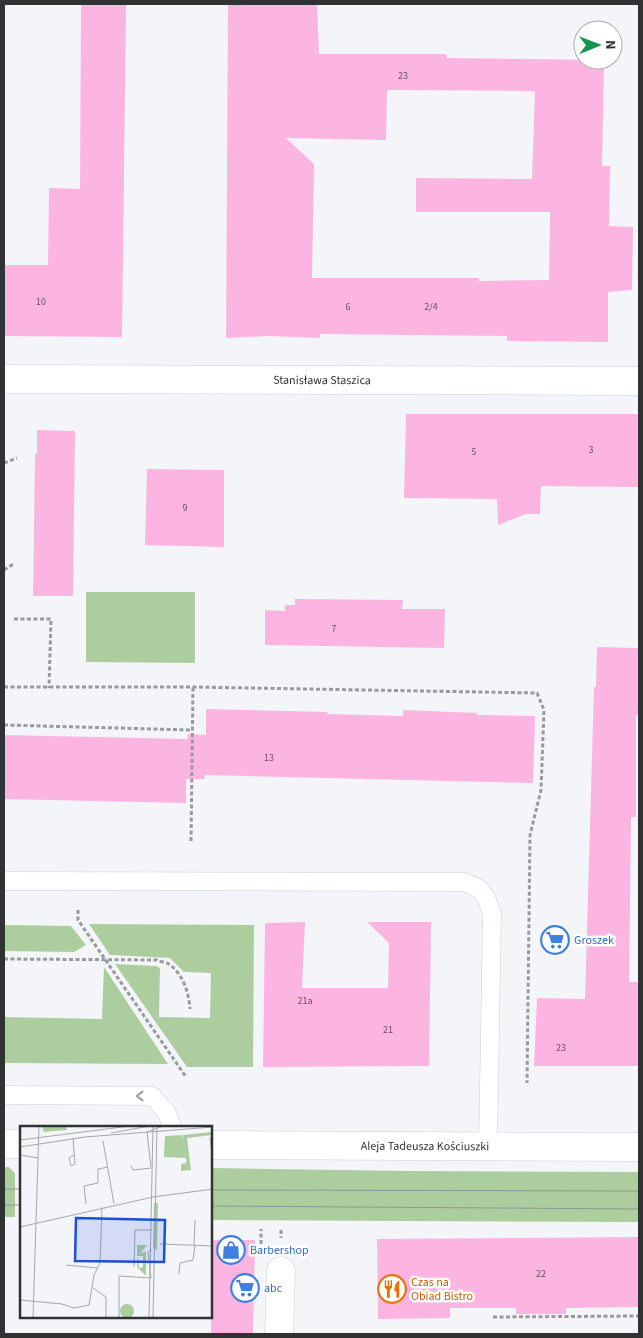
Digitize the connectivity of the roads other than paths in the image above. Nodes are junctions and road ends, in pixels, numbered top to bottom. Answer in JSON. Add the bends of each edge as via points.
{"nodes":[{"id":1,"x":4,"y":379,"type":"edge"},
{"id":2,"x":639,"y":381,"type":"edge"},
{"id":3,"x":4,"y":881,"type":"edge"},
{"id":4,"x":4,"y":1095,"type":"edge"},
{"id":5,"x":172,"y":1126,"type":"edge"},
{"id":6,"x":4,"y":1144,"type":"edge"},
{"id":7,"x":20,"y":1144,"type":"edge"},
{"id":8,"x":212,"y":1145,"type":"edge"},
{"id":9,"x":488,"y":1146,"type":"junction"},
{"id":10,"x":639,"y":1147,"type":"edge"},
{"id":11,"x":281,"y":1271,"type":"dead end"},
{"id":12,"x":279,"y":1334,"type":"edge"}],
"edges":[{"from":1,"to":2,"type":"street","name":"Stanisława Staszica"},
{"from":3,"to":9,"type":"lane","via":[[463,882],[476,886],[486,895],[492,915]]},
{"from":5,"to":4,"type":"lane","one_way":true,"via":[[167,1113],[152,1096]]},
{"from":6,"to":7,"type":"street"},
{"from":8,"to":9,"type":"street","name":"Aleja Tadeusza Kościuszki"},
{"from":9,"to":10,"type":"street","name":"Aleja Tadeusza Kościuszki"},
{"from":11,"to":12,"type":"street"}]}
